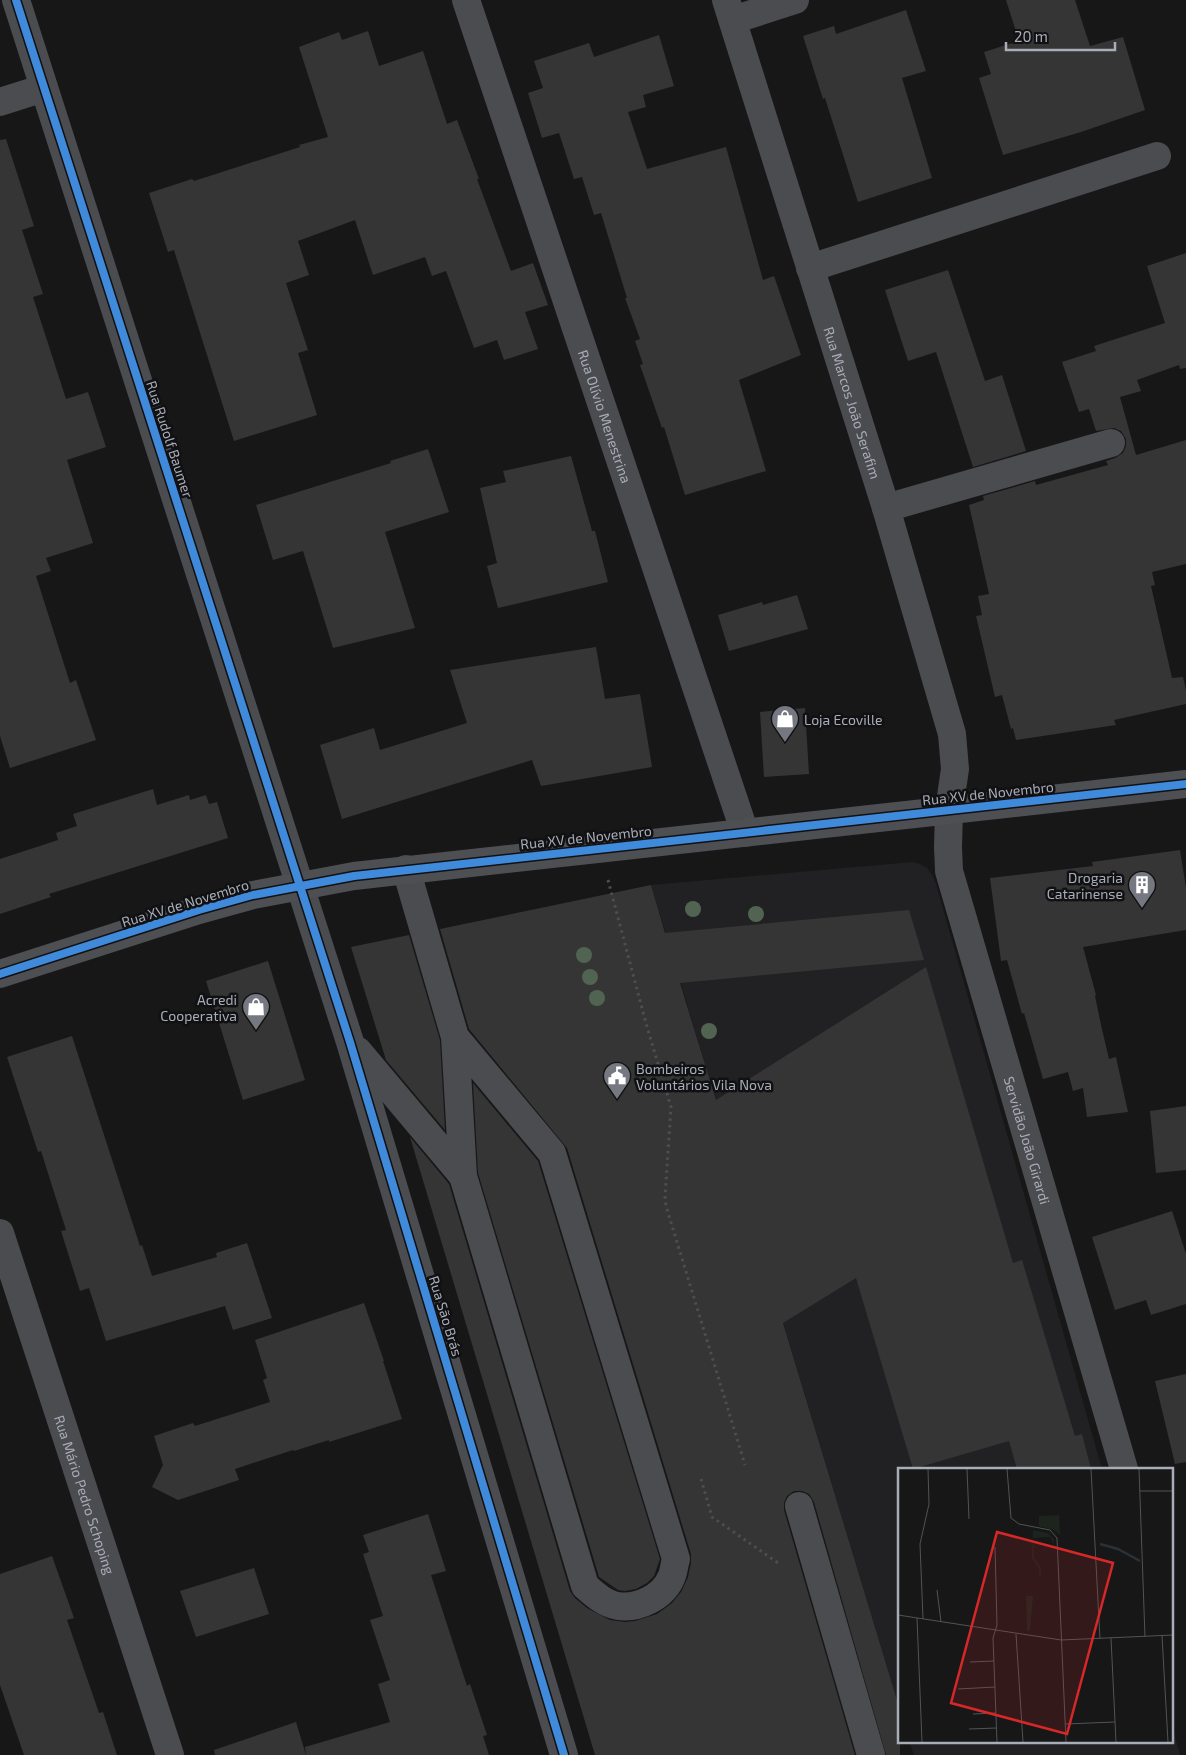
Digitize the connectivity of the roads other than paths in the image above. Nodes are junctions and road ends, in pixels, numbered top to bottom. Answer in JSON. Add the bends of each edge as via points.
{"nodes":[{"id":1,"x":16,"y":0,"type":"edge"},
{"id":2,"x":466,"y":0,"type":"edge"},
{"id":3,"x":796,"y":0,"type":"edge"},
{"id":4,"x":730,"y":10,"type":"edge"},
{"id":5,"x":44,"y":88,"type":"junction"},
{"id":6,"x":0,"y":102,"type":"edge"},
{"id":7,"x":1157,"y":156,"type":"dead end"},
{"id":8,"x":810,"y":268,"type":"junction"},
{"id":9,"x":1111,"y":443,"type":"dead end"},
{"id":10,"x":886,"y":508,"type":"junction"},
{"id":11,"x":1186,"y":784,"type":"edge"},
{"id":12,"x":949,"y":810,"type":"junction"},
{"id":13,"x":744,"y":833,"type":"junction"},
{"id":14,"x":406,"y":869,"type":"junction"},
{"id":15,"x":301,"y":885,"type":"junction"},
{"id":16,"x":0,"y":974,"type":"edge"},
{"id":17,"x":454,"y":1037,"type":"junction"},
{"id":18,"x":350,"y":1042,"type":"junction"},
{"id":19,"x":463,"y":1176,"type":"junction"},
{"id":20,"x":0,"y":1233,"type":"edge"},
{"id":21,"x":1124,"y":1468,"type":"edge"},
{"id":22,"x":799,"y":1506,"type":"dead end"},
{"id":23,"x":170,"y":1755,"type":"edge"},
{"id":24,"x":564,"y":1755,"type":"edge"},
{"id":25,"x":871,"y":1755,"type":"edge"}],
"edges":[{"from":1,"to":5,"type":"street","name":"Rua Rudolf Baumer"},
{"from":2,"to":13,"type":"street","name":"Rua Olívio Menestrina"},
{"from":3,"to":4,"type":"street"},
{"from":4,"to":8,"type":"street","name":"Rua Marcos João Serafim"},
{"from":5,"to":6,"type":"street"},
{"from":5,"to":15,"type":"street","name":"Rua Rudolf Baumer"},
{"from":7,"to":8,"type":"street"},
{"from":8,"to":10,"type":"street","name":"Rua Marcos João Serafim"},
{"from":9,"to":10,"type":"street"},
{"from":10,"to":12,"type":"street","name":"Rua Marcos João Serafim","via":[[952,734],[955,769]]},
{"from":11,"to":12,"type":"main road","name":"Rua XV de Novembro"},
{"from":12,"to":13,"type":"main road","name":"Rua XV de Novembro"},
{"from":12,"to":21,"type":"street","name":"Servidão João Girardi","via":[[949,871]]},
{"from":13,"to":14,"type":"main road","name":"Rua XV de Novembro"},
{"from":14,"to":15,"type":"main road","name":"Rua XV de Novembro"},
{"from":14,"to":17,"type":"street"},
{"from":15,"to":16,"type":"main road","name":"Rua XV de Novembro","via":[[199,910]]},
{"from":15,"to":18,"type":"street","name":"Rua São Brás"},
{"from":17,"to":19,"type":"street"},
{"from":17,"to":19,"type":"street","via":[[552,1153],[676,1559],[671,1579],[660,1593],[642,1604],[618,1606],[584,1586]]},
{"from":18,"to":19,"type":"street"},
{"from":18,"to":24,"type":"street","name":"Rua São Brás"},
{"from":20,"to":23,"type":"street","name":"Rua Mário Pedro Schoping"},
{"from":22,"to":25,"type":"street"}]}
